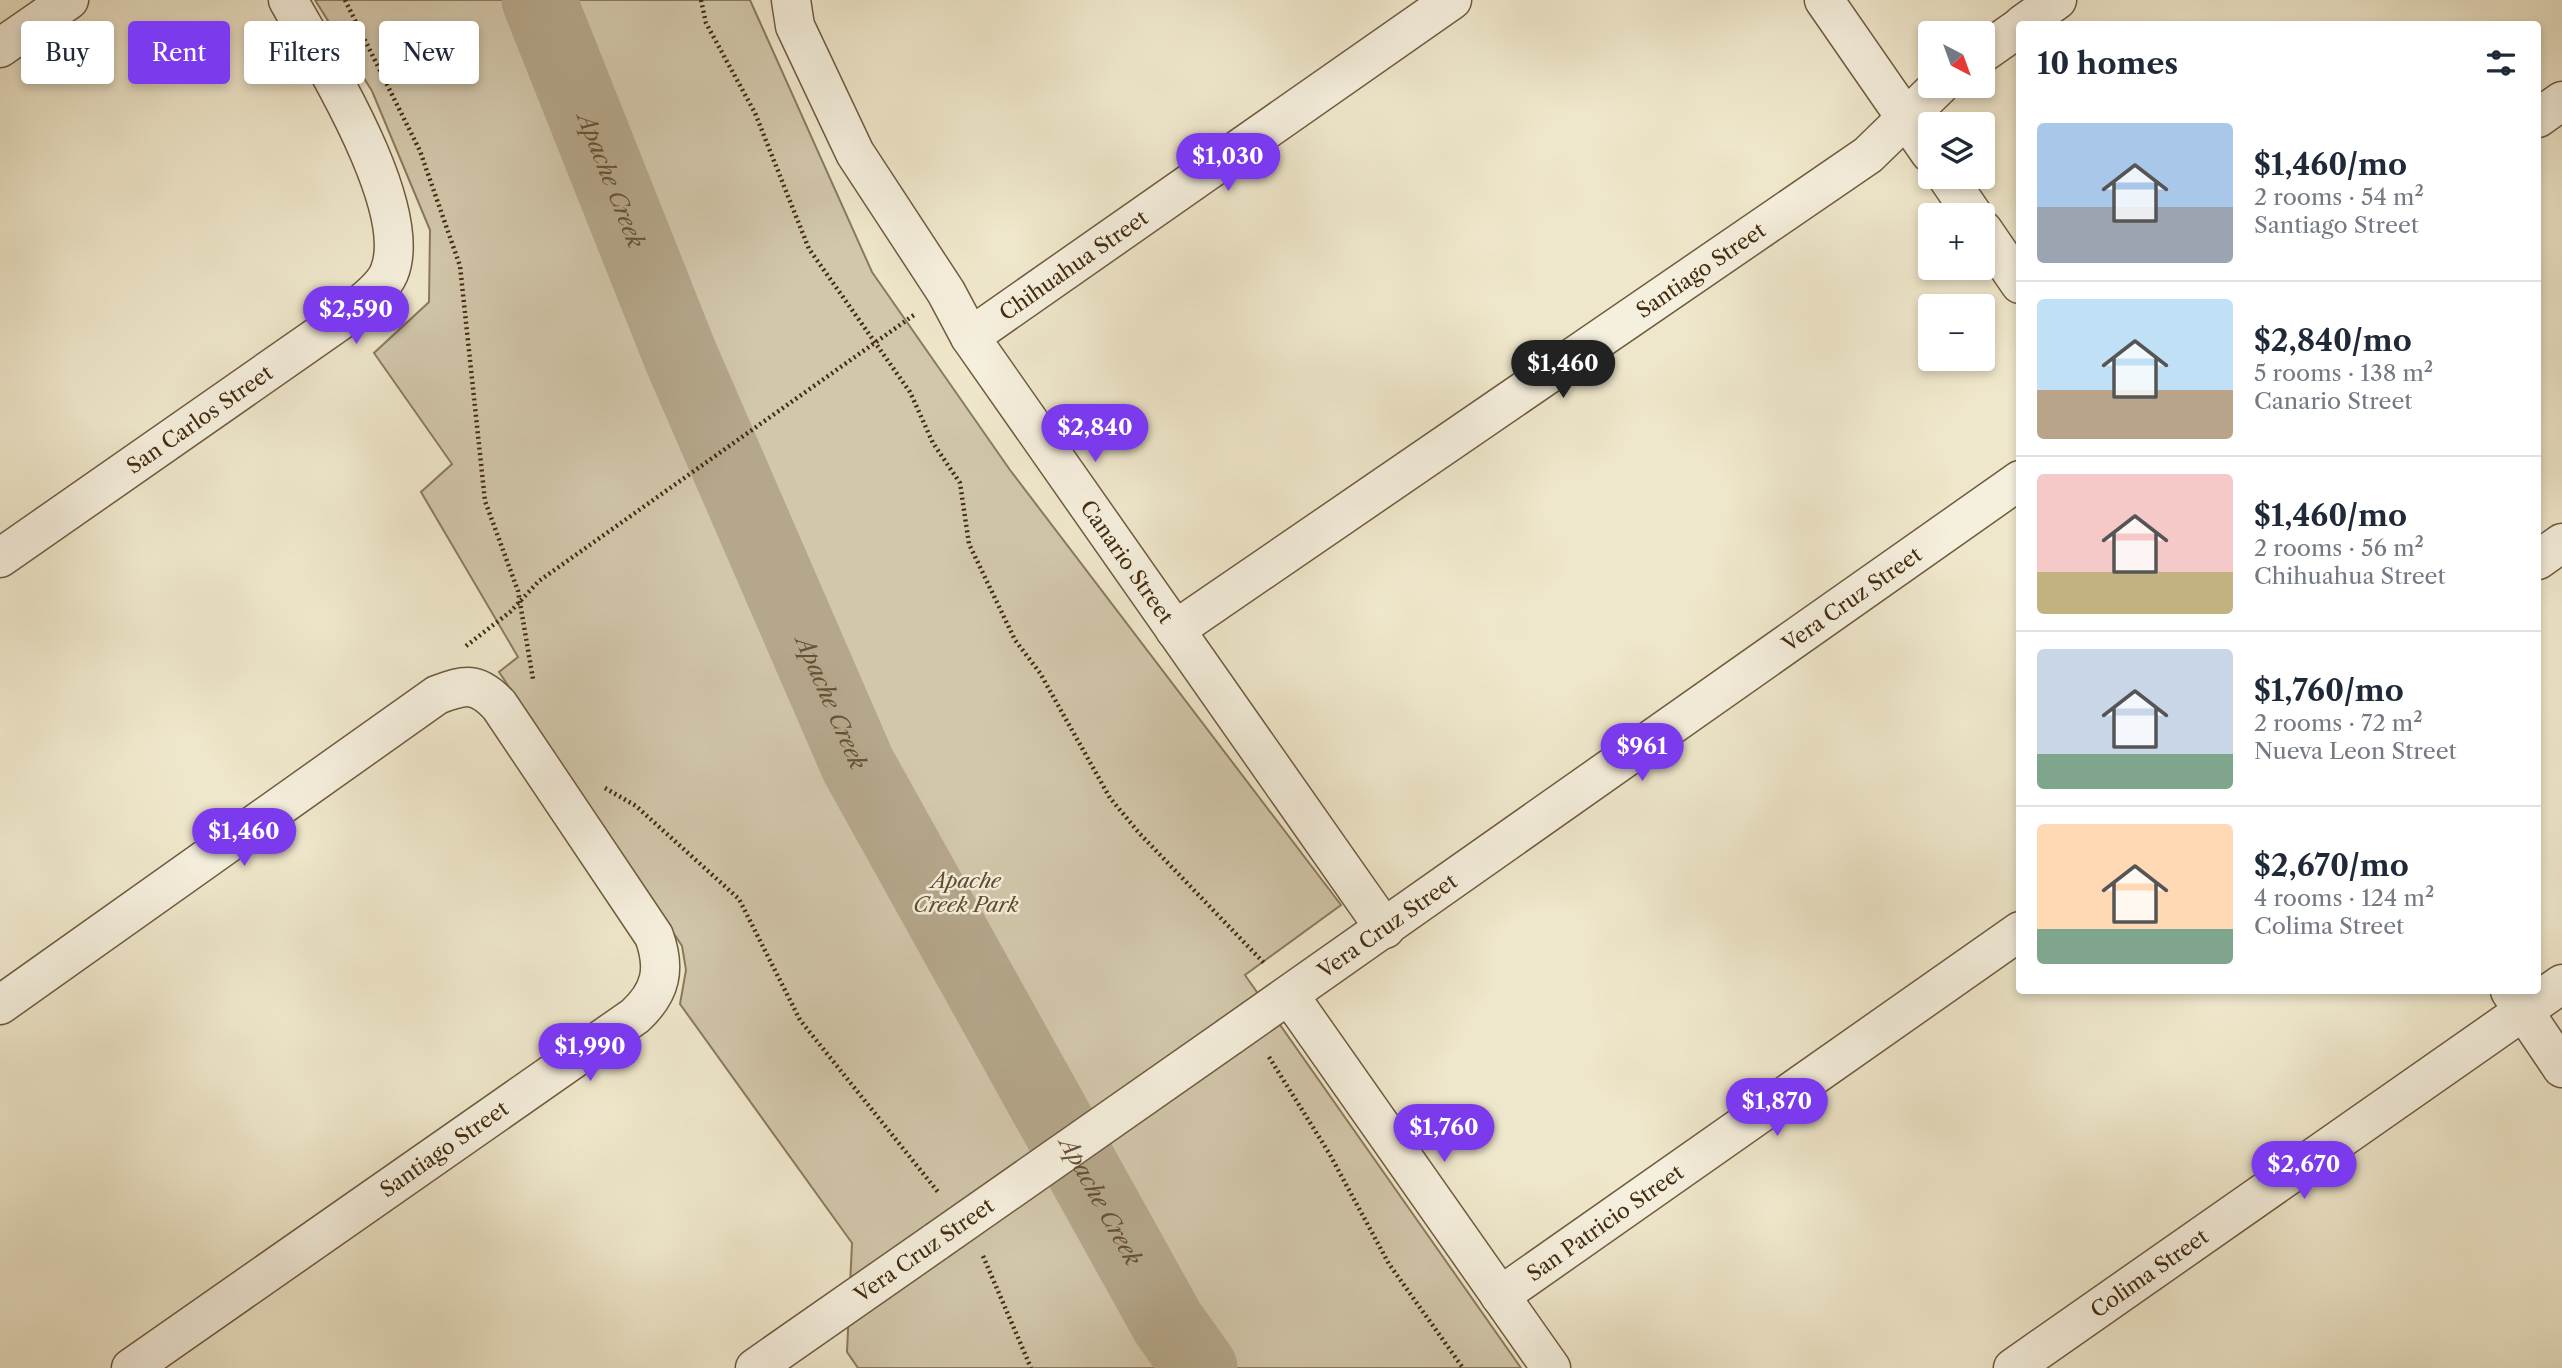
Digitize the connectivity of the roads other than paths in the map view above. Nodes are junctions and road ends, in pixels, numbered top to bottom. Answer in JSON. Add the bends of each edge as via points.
{"nodes":[{"id":1,"x":69,"y":0,"type":"edge"},
{"id":2,"x":288,"y":0,"type":"edge"},
{"id":3,"x":1452,"y":0,"type":"edge"},
{"id":4,"x":1824,"y":0,"type":"edge"},
{"id":5,"x":2057,"y":0,"type":"edge"},
{"id":6,"x":791,"y":1,"type":"edge"},
{"id":7,"x":2028,"y":21,"type":"edge"},
{"id":8,"x":2016,"y":30,"type":"edge"},
{"id":9,"x":1995,"y":44,"type":"edge"},
{"id":10,"x":0,"y":48,"type":"edge"},
{"id":11,"x":1926,"y":98,"type":"edge"},
{"id":12,"x":2562,"y":101,"type":"edge"},
{"id":13,"x":2541,"y":116,"type":"edge"},
{"id":14,"x":1906,"y":117,"type":"junction"},
{"id":15,"x":1918,"y":135,"type":"edge"},
{"id":16,"x":1995,"y":248,"type":"edge"},
{"id":17,"x":2016,"y":278,"type":"edge"},
{"id":18,"x":970,"y":337,"type":"junction"},
{"id":19,"x":2016,"y":483,"type":"edge"},
{"id":20,"x":2562,"y":543,"type":"edge"},
{"id":21,"x":0,"y":558,"type":"edge"},
{"id":22,"x":2541,"y":558,"type":"edge"},
{"id":23,"x":1175,"y":630,"type":"junction"},
{"id":24,"x":1385,"y":929,"type":"junction"},
{"id":25,"x":2016,"y":934,"type":"edge"},
{"id":26,"x":2562,"y":984,"type":"edge"},
{"id":27,"x":2541,"y":992,"type":"edge"},
{"id":28,"x":2536,"y":994,"type":"edge"},
{"id":29,"x":1289,"y":995,"type":"junction"},
{"id":30,"x":2517,"y":1001,"type":"edge"},
{"id":31,"x":0,"y":1005,"type":"edge"},
{"id":32,"x":2562,"y":1068,"type":"edge"},
{"id":33,"x":1500,"y":1296,"type":"junction"},
{"id":34,"x":131,"y":1368,"type":"edge"},
{"id":35,"x":755,"y":1368,"type":"edge"},
{"id":36,"x":1551,"y":1368,"type":"edge"},
{"id":37,"x":2013,"y":1368,"type":"edge"}],
"edges":[{"from":1,"to":10,"type":"street"},
{"from":2,"to":21,"type":"street","name":"San Carlos Street","via":[[383,180],[394,223],[389,275],[344,318]]},
{"from":3,"to":18,"type":"street","name":"Chihuahua Street"},
{"from":4,"to":14,"type":"street"},
{"from":5,"to":7,"type":"street"},
{"from":6,"to":18,"type":"street","name":"Canario Street","via":[[795,26],[855,153]]},
{"from":8,"to":9,"type":"street"},
{"from":11,"to":14,"type":"street","name":"Santiago Street"},
{"from":12,"to":13,"type":"street"},
{"from":14,"to":15,"type":"street"},
{"from":14,"to":23,"type":"street","name":"Santiago Street","via":[[1868,155]]},
{"from":16,"to":17,"type":"street"},
{"from":18,"to":23,"type":"street","name":"Canario Street"},
{"from":19,"to":24,"type":"street","name":"Vera Cruz Street"},
{"from":20,"to":22,"type":"street"},
{"from":23,"to":24,"type":"street","name":"Canario Street"},
{"from":24,"to":29,"type":"street","name":"Vera Cruz Street"},
{"from":25,"to":33,"type":"street","name":"San Patricio Street"},
{"from":26,"to":27,"type":"street","name":"Colima Street"},
{"from":28,"to":30,"type":"street","name":"Colima Street"},
{"from":29,"to":33,"type":"street"},
{"from":29,"to":35,"type":"street","name":"Vera Cruz Street","bridge":true},
{"from":30,"to":32,"type":"street"},
{"from":30,"to":37,"type":"street","name":"Colima Street"},
{"from":31,"to":34,"type":"street","name":"Santiago Street","via":[[455,691],[486,692],[499,705],[654,936],[662,958],[650,1002],[623,1024]]},
{"from":33,"to":36,"type":"street"}]}
